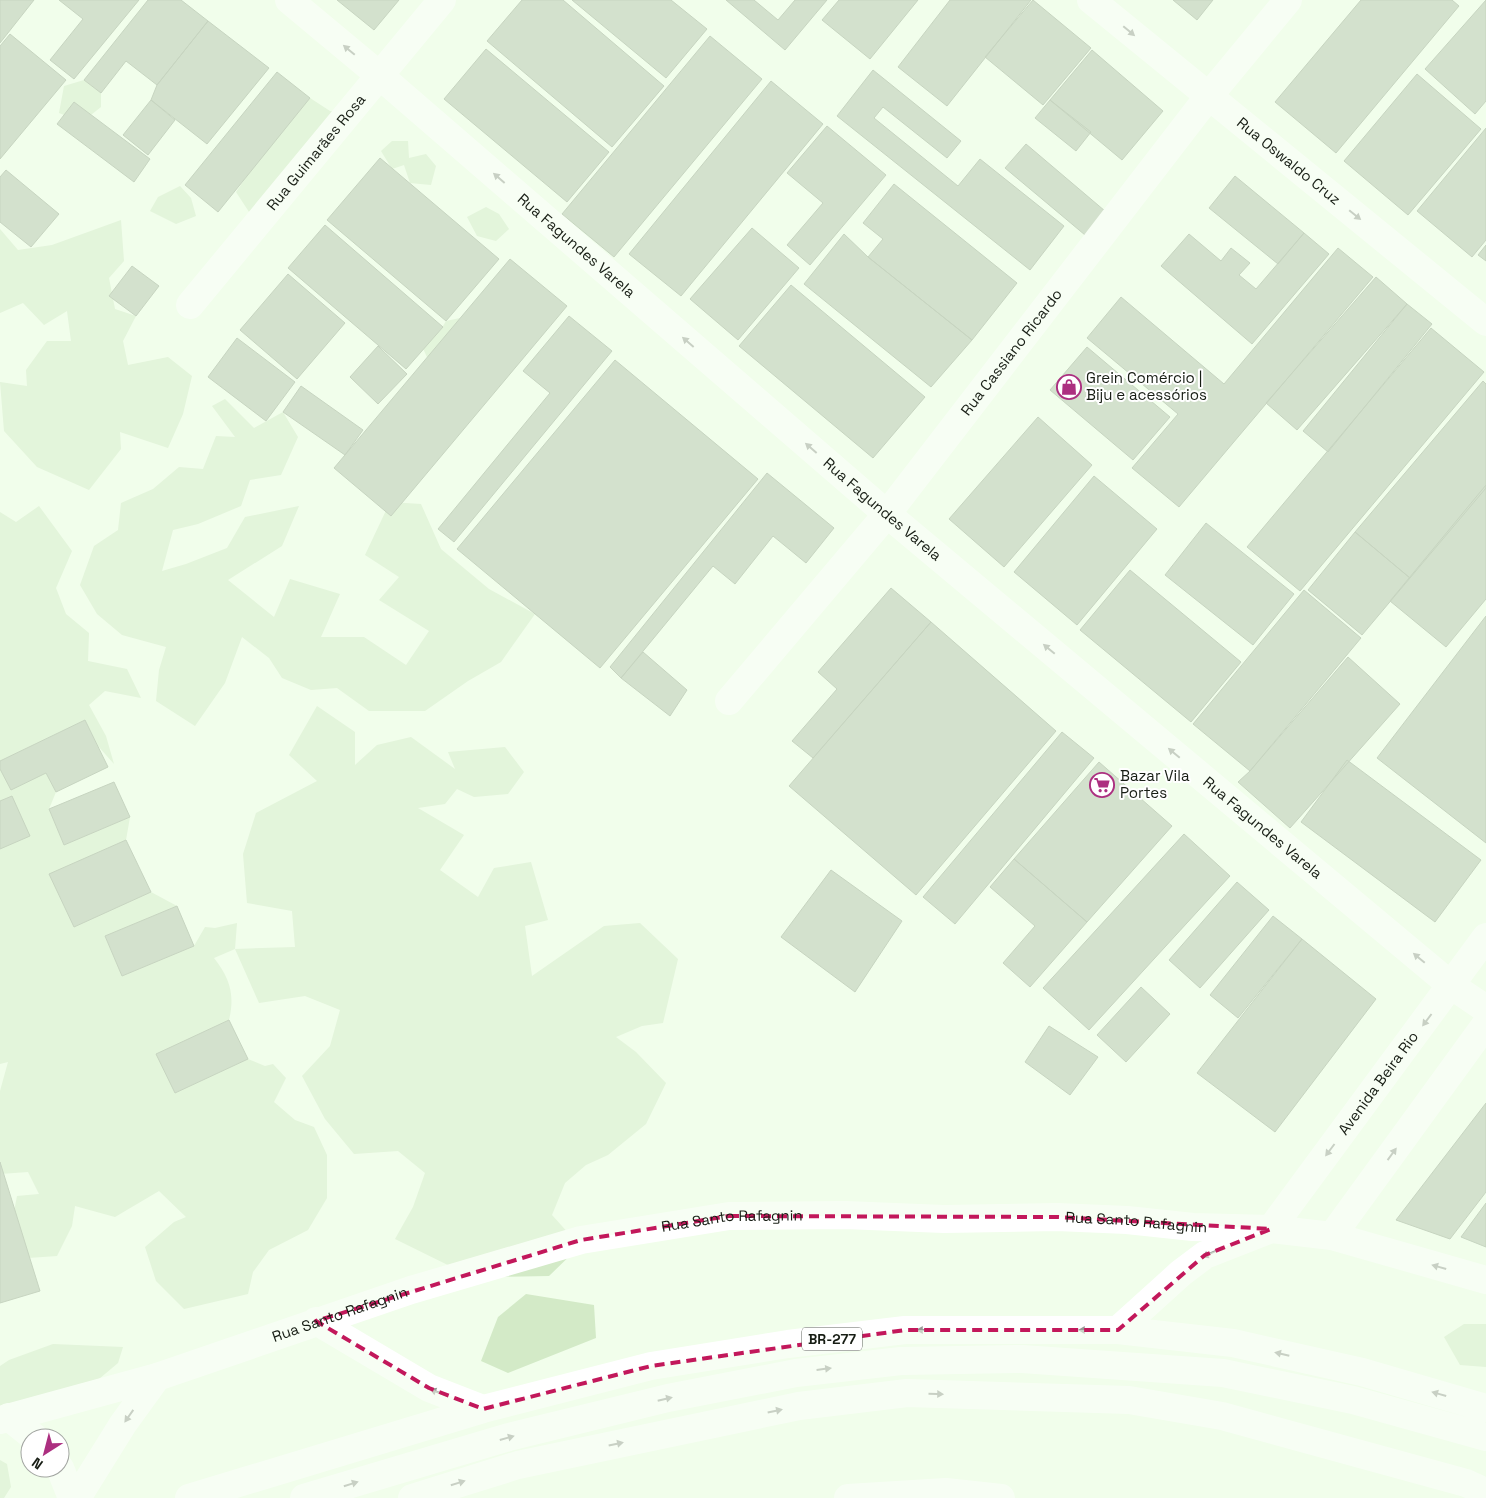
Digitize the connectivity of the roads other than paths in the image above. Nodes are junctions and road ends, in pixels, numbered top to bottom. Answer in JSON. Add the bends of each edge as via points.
{"nodes":[{"id":1,"x":289,"y":0,"type":"edge"},
{"id":2,"x":442,"y":0,"type":"edge"},
{"id":3,"x":1092,"y":0,"type":"edge"},
{"id":4,"x":1288,"y":0,"type":"edge"},
{"id":5,"x":379,"y":75,"type":"junction"},
{"id":6,"x":1208,"y":97,"type":"junction"},
{"id":7,"x":190,"y":305,"type":"dead end"},
{"id":8,"x":1486,"y":322,"type":"edge"},
{"id":9,"x":887,"y":514,"type":"junction"},
{"id":10,"x":729,"y":701,"type":"dead end"},
{"id":11,"x":1486,"y":938,"type":"edge"},
{"id":12,"x":1452,"y":986,"type":"junction"},
{"id":13,"x":1486,"y":1009,"type":"edge"},
{"id":14,"x":1486,"y":1024,"type":"edge"},
{"id":15,"x":1271,"y":1229,"type":"junction"},
{"id":16,"x":1332,"y":1236,"type":"junction"},
{"id":17,"x":1486,"y":1280,"type":"edge"},
{"id":18,"x":316,"y":1322,"type":"junction"},
{"id":19,"x":1118,"y":1330,"type":"junction"},
{"id":20,"x":157,"y":1376,"type":"junction"},
{"id":21,"x":1486,"y":1408,"type":"edge"},
{"id":22,"x":483,"y":1409,"type":"junction"},
{"id":23,"x":4,"y":1419,"type":"edge"},
{"id":24,"x":20,"y":1429,"type":"edge"},
{"id":25,"x":1486,"y":1438,"type":"edge"},
{"id":26,"x":64,"y":1478,"type":"edge"},
{"id":27,"x":1486,"y":1492,"type":"edge"},
{"id":28,"x":72,"y":1498,"type":"edge"},
{"id":29,"x":77,"y":1498,"type":"edge"},
{"id":30,"x":189,"y":1498,"type":"edge"},
{"id":31,"x":304,"y":1498,"type":"edge"},
{"id":32,"x":412,"y":1498,"type":"edge"},
{"id":33,"x":848,"y":1498,"type":"edge"},
{"id":34,"x":1001,"y":1498,"type":"edge"}],
"edges":[{"from":5,"to":1,"type":"main road","name":"Rua Fagundes Varela","one_way":true},
{"from":2,"to":5,"type":"main road","name":"Rua Guimarães Rosa"},
{"from":3,"to":6,"type":"main road","name":"Rua Oswaldo Cruz","one_way":true},
{"from":4,"to":6,"type":"main road","name":"Rua Cassiano Ricardo"},
{"from":5,"to":7,"type":"main road","name":"Rua Guimarães Rosa"},
{"from":9,"to":5,"type":"main road","name":"Rua Fagundes Varela","one_way":true},
{"from":6,"to":8,"type":"main road","name":"Rua Oswaldo Cruz","one_way":true},
{"from":6,"to":9,"type":"main road","name":"Rua Cassiano Ricardo"},
{"from":9,"to":10,"type":"main road","name":"Rua Cassiano Ricardo"},
{"from":12,"to":9,"type":"main road","name":"Rua Fagundes Varela","one_way":true},
{"from":11,"to":12,"type":"main road","name":"Avenida Beira Rio"},
{"from":12,"to":13,"type":"main road","name":"Rua Fagundes Varela"},
{"from":12,"to":15,"type":"main road","name":"Avenida Beira Rio","one_way":true},
{"from":16,"to":14,"type":"main road","one_way":true},
{"from":15,"to":16,"type":"main road","name":"Rua Santo Rafagnin"},
{"from":15,"to":18,"type":"main road","name":"Rua Santo Rafagnin","via":[[1057,1217],[729,1216],[581,1240]]},
{"from":15,"to":19,"type":"main road","one_way":true,"via":[[1205,1255]]},
{"from":17,"to":16,"type":"main road","name":"Rua Santo Rafagnin","one_way":true},
{"from":18,"to":20,"type":"main road","name":"Rua Santo Rafagnin"},
{"from":22,"to":18,"type":"main road","one_way":true,"via":[[429,1388]]},
{"from":21,"to":19,"type":"main road","number":"BR-277","one_way":true,"via":[[1362,1372],[1233,1343]]},
{"from":19,"to":22,"type":"main road","number":"BR-277","one_way":true,"via":[[905,1330],[788,1344],[651,1366]]},
{"from":20,"to":23,"type":"main road","name":"Rua Santo Rafagnin"},
{"from":20,"to":29,"type":"main road","one_way":true},
{"from":22,"to":30,"type":"main road","number":"BR-277"},
{"from":23,"to":24,"type":"main road"},
{"from":31,"to":25,"type":"main road","number":"BR-277","one_way":true,"via":[[509,1437],[668,1398],[796,1373],[901,1360],[1022,1359],[1223,1373],[1353,1400]]},
{"from":26,"to":28,"type":"main road"},
{"from":32,"to":27,"type":"main road","one_way":true,"via":[[518,1464],[799,1406],[907,1394],[1129,1400],[1213,1414]]},
{"from":33,"to":34,"type":"main road","via":[[946,1492]]}]}
